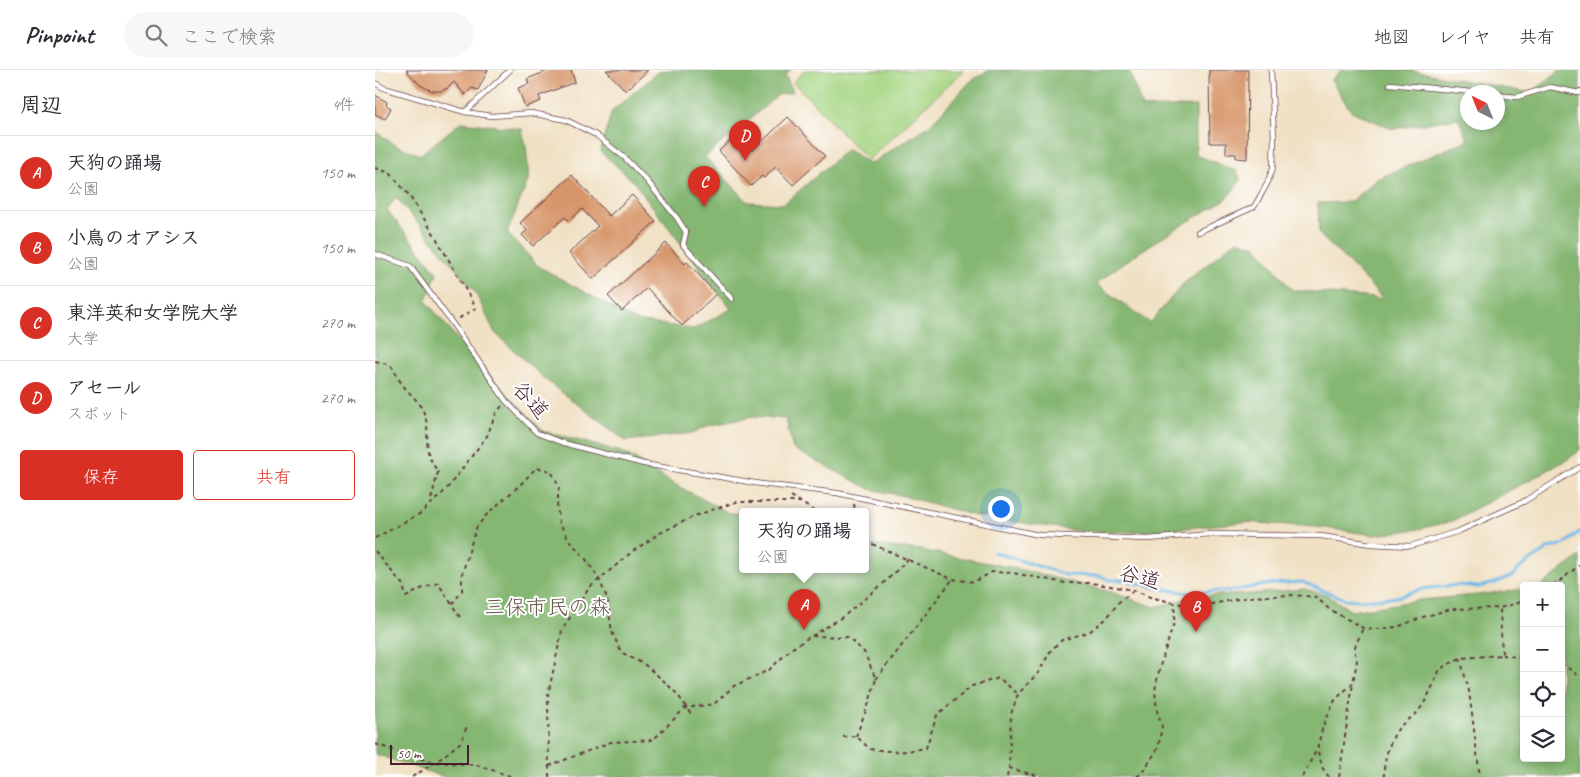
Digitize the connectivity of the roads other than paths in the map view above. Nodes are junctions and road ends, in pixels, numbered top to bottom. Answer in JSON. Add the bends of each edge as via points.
{"nodes":[{"id":1,"x":510,"y":70,"type":"edge"},
{"id":2,"x":1271,"y":70,"type":"edge"},
{"id":3,"x":375,"y":84,"type":"edge"},
{"id":4,"x":1390,"y":84,"type":"dead end"},
{"id":5,"x":1460,"y":91,"type":"edge"},
{"id":6,"x":1580,"y":93,"type":"edge"},
{"id":7,"x":1505,"y":96,"type":"edge"},
{"id":8,"x":465,"y":112,"type":"junction"},
{"id":9,"x":1197,"y":232,"type":"dead end"},
{"id":10,"x":375,"y":254,"type":"edge"},
{"id":11,"x":732,"y":299,"type":"dead end"},
{"id":12,"x":1580,"y":467,"type":"edge"}],
"edges":[{"from":1,"to":8,"type":"lane"},
{"from":2,"to":9,"type":"lane","via":[[1274,140],[1273,168],[1267,184],[1255,208]]},
{"from":3,"to":8,"type":"lane"},
{"from":4,"to":5,"type":"lane"},
{"from":6,"to":7,"type":"lane","via":[[1550,87],[1517,97]]},
{"from":8,"to":11,"type":"lane","via":[[492,116],[531,114],[567,120],[596,135],[648,182],[685,232],[683,245]]},
{"from":10,"to":12,"type":"lane","name":"谷道","via":[[410,266],[506,401],[537,432],[563,443],[644,464],[854,497],[1039,535],[1148,539],[1211,534],[1321,536],[1411,546],[1459,531],[1515,505]]}]}
